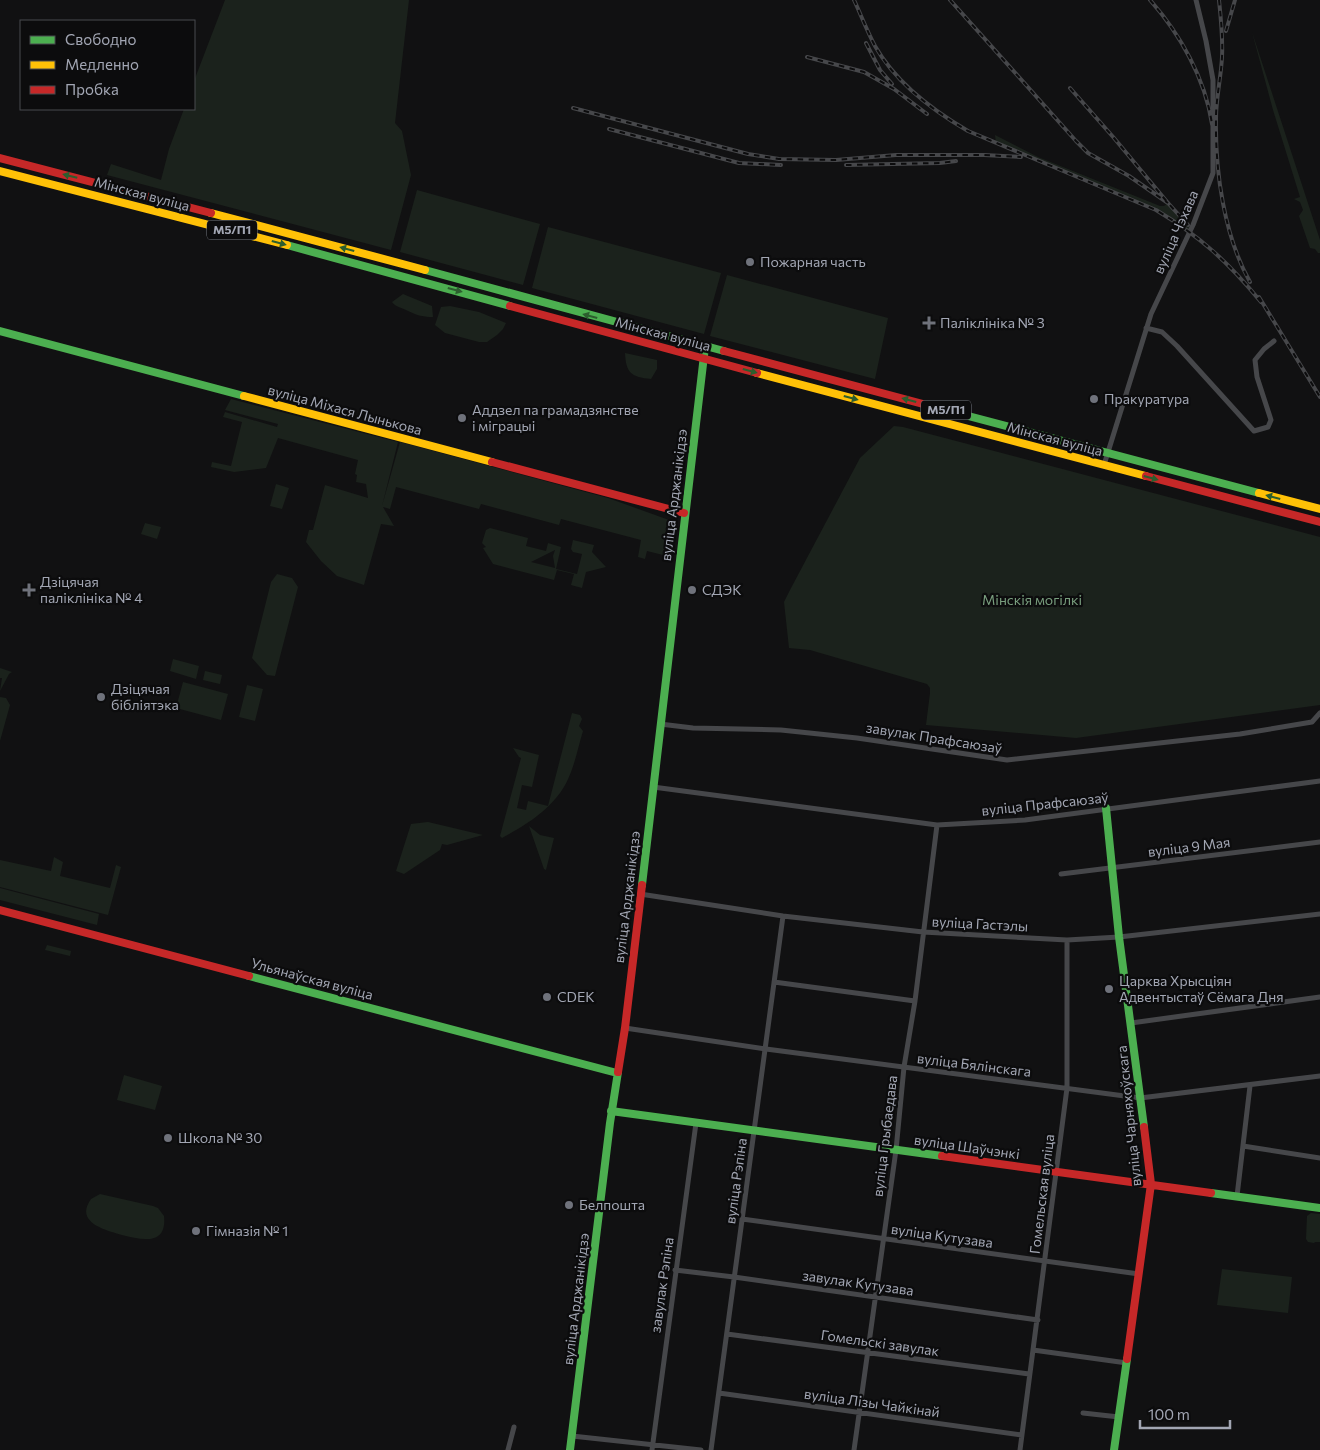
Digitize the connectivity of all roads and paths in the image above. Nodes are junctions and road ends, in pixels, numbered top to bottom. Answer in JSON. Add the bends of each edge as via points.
{"nodes":[{"id":1,"x":1196,"y":0,"type":"edge"},
{"id":2,"x":0,"y":158,"type":"edge"},
{"id":3,"x":0,"y":171,"type":"edge"},
{"id":4,"x":99,"y":184,"type":"junction"},
{"id":5,"x":96,"y":195,"type":"junction"},
{"id":6,"x":439,"y":274,"type":"junction"},
{"id":7,"x":437,"y":286,"type":"junction"},
{"id":8,"x":1146,"y":328,"type":"junction"},
{"id":9,"x":0,"y":331,"type":"edge"},
{"id":10,"x":1274,"y":341,"type":"dead end"},
{"id":11,"x":705,"y":347,"type":"junction"},
{"id":12,"x":703,"y":358,"type":"junction"},
{"id":13,"x":1108,"y":453,"type":"junction"},
{"id":14,"x":1104,"y":465,"type":"junction"},
{"id":15,"x":1320,"y":510,"type":"edge"},
{"id":16,"x":684,"y":513,"type":"junction"},
{"id":17,"x":1320,"y":522,"type":"edge"},
{"id":18,"x":1320,"y":713,"type":"edge"},
{"id":19,"x":660,"y":724,"type":"junction"},
{"id":20,"x":1320,"y":781,"type":"edge"},
{"id":21,"x":653,"y":787,"type":"junction"},
{"id":22,"x":1106,"y":808,"type":"junction"},
{"id":23,"x":937,"y":825,"type":"junction"},
{"id":24,"x":1320,"y":842,"type":"edge"},
{"id":25,"x":1112,"y":868,"type":"junction"},
{"id":26,"x":1060,"y":874,"type":"dead end"},
{"id":27,"x":640,"y":894,"type":"junction"},
{"id":28,"x":0,"y":910,"type":"edge"},
{"id":29,"x":1320,"y":914,"type":"edge"},
{"id":30,"x":783,"y":916,"type":"junction"},
{"id":31,"x":923,"y":932,"type":"junction"},
{"id":32,"x":1119,"y":937,"type":"junction"},
{"id":33,"x":1067,"y":940,"type":"junction"},
{"id":34,"x":774,"y":982,"type":"junction"},
{"id":35,"x":1320,"y":997,"type":"edge"},
{"id":36,"x":914,"y":1000,"type":"junction"},
{"id":37,"x":1131,"y":1023,"type":"junction"},
{"id":38,"x":625,"y":1028,"type":"junction"},
{"id":39,"x":766,"y":1049,"type":"junction"},
{"id":40,"x":904,"y":1067,"type":"junction"},
{"id":41,"x":617,"y":1073,"type":"junction"},
{"id":42,"x":1320,"y":1076,"type":"edge"},
{"id":43,"x":1250,"y":1086,"type":"junction"},
{"id":44,"x":1067,"y":1088,"type":"junction"},
{"id":45,"x":1140,"y":1098,"type":"junction"},
{"id":46,"x":611,"y":1111,"type":"junction"},
{"id":47,"x":696,"y":1123,"type":"junction"},
{"id":48,"x":754,"y":1131,"type":"junction"},
{"id":49,"x":1243,"y":1146,"type":"junction"},
{"id":50,"x":896,"y":1150,"type":"junction"},
{"id":51,"x":1320,"y":1158,"type":"edge"},
{"id":52,"x":1057,"y":1172,"type":"junction"},
{"id":53,"x":1151,"y":1184,"type":"junction"},
{"id":54,"x":1237,"y":1196,"type":"junction"},
{"id":55,"x":1320,"y":1208,"type":"edge"},
{"id":56,"x":742,"y":1219,"type":"junction"},
{"id":57,"x":883,"y":1239,"type":"junction"},
{"id":58,"x":1045,"y":1262,"type":"junction"},
{"id":59,"x":675,"y":1270,"type":"junction"},
{"id":60,"x":1140,"y":1274,"type":"junction"},
{"id":61,"x":734,"y":1277,"type":"junction"},
{"id":62,"x":875,"y":1297,"type":"junction"},
{"id":63,"x":1038,"y":1320,"type":"junction"},
{"id":64,"x":727,"y":1334,"type":"junction"},
{"id":65,"x":1033,"y":1350,"type":"junction"},
{"id":66,"x":867,"y":1352,"type":"junction"},
{"id":67,"x":1127,"y":1363,"type":"junction"},
{"id":68,"x":1029,"y":1374,"type":"junction"},
{"id":69,"x":719,"y":1393,"type":"junction"},
{"id":70,"x":859,"y":1413,"type":"junction"},
{"id":71,"x":1083,"y":1413,"type":"dead end"},
{"id":72,"x":1119,"y":1417,"type":"junction"},
{"id":73,"x":514,"y":1428,"type":"dead end"},
{"id":74,"x":1022,"y":1435,"type":"junction"},
{"id":75,"x":572,"y":1436,"type":"junction"},
{"id":76,"x":652,"y":1447,"type":"edge"},
{"id":77,"x":508,"y":1450,"type":"edge"},
{"id":78,"x":570,"y":1450,"type":"edge"},
{"id":79,"x":701,"y":1450,"type":"edge"},
{"id":80,"x":711,"y":1450,"type":"edge"},
{"id":81,"x":854,"y":1450,"type":"edge"},
{"id":82,"x":1020,"y":1450,"type":"edge"},
{"id":83,"x":1114,"y":1450,"type":"edge"}],
"edges":[{"from":1,"to":8,"type":"street","name":"вуліца Чэхава","via":[[1213,80],[1213,173]]},
{"from":4,"to":2,"type":"main road","name":"Мінская вуліца","number":"М5/П1","one_way":true},
{"from":3,"to":5,"type":"main road","name":"Мінская вуліца","number":"М5/П1"},
{"from":4,"to":5,"type":"main road"},
{"from":6,"to":4,"type":"main road","name":"Мінская вуліца","number":"М5/П1","one_way":true},
{"from":5,"to":7,"type":"main road","name":"Мінская вуліца","number":"М5/П1","one_way":true},
{"from":6,"to":7,"type":"main road","via":[[434,281]]},
{"from":11,"to":6,"type":"main road","name":"Мінская вуліца","number":"М5/П1","one_way":true},
{"from":7,"to":12,"type":"main road","name":"Мінская вуліца","number":"М5/П1","one_way":true},
{"from":8,"to":10,"type":"street","via":[[1162,332],[1177,346],[1254,431],[1268,427],[1270,420],[1255,360]]},
{"from":8,"to":13,"type":"street","name":"вуліца Чэхава"},
{"from":9,"to":16,"type":"main road","name":"вуліца Міхася Лынькова"},
{"from":11,"to":12,"type":"main road","name":"вуліца Арджанікідзэ"},
{"from":13,"to":11,"type":"main road","name":"Мінская вуліца","number":"М5/П1","one_way":true},
{"from":12,"to":14,"type":"main road","name":"Мінская вуліца","number":"М5/П1","one_way":true},
{"from":12,"to":16,"type":"main road","name":"вуліца Арджанікідзэ"},
{"from":13,"to":14,"type":"street","name":"вуліца Чэхава"},
{"from":15,"to":13,"type":"main road","name":"Мінская вуліца","number":"М5/П1","one_way":true},
{"from":14,"to":17,"type":"main road","name":"Мінская вуліца","number":"М5/П1","one_way":true},
{"from":16,"to":19,"type":"main road","name":"вуліца Арджанікідзэ"},
{"from":18,"to":19,"type":"street","name":"завулак Прафсаюзаў","via":[[1312,722],[1240,734],[1012,760],[781,730]]},
{"from":19,"to":21,"type":"main road","name":"вуліца Арджанікідзэ"},
{"from":20,"to":22,"type":"street","name":"вуліца Прафсаюзаў"},
{"from":21,"to":23,"type":"street","name":"вуліца Прафсаюзаў"},
{"from":21,"to":27,"type":"main road","name":"вуліца Арджанікідзэ"},
{"from":22,"to":23,"type":"street","name":"вуліца Прафсаюзаў","via":[[1024,820]]},
{"from":22,"to":25,"type":"main road","name":"вуліца Чарняхоўскага"},
{"from":23,"to":31,"type":"street","name":"вуліца Грыбаедава"},
{"from":24,"to":25,"type":"street","name":"вуліца 9 Мая"},
{"from":25,"to":26,"type":"street","name":"вуліца 9 Мая"},
{"from":25,"to":32,"type":"main road","name":"вуліца Чарняхоўскага"},
{"from":27,"to":30,"type":"street","name":"вуліца Гастэлы"},
{"from":27,"to":38,"type":"main road","name":"вуліца Арджанікідзэ"},
{"from":28,"to":41,"type":"main road","name":"Ульянаўская вуліца"},
{"from":29,"to":32,"type":"street","name":"вуліца Гастэлы"},
{"from":30,"to":31,"type":"street","name":"вуліца Гастэлы"},
{"from":30,"to":34,"type":"street","name":"вуліца Рэпіна"},
{"from":31,"to":33,"type":"street","name":"вуліца Гастэлы"},
{"from":31,"to":36,"type":"street","name":"вуліца Грыбаедава"},
{"from":32,"to":33,"type":"street","name":"вуліца Гастэлы"},
{"from":32,"to":37,"type":"main road","name":"вуліца Чарняхоўскага"},
{"from":33,"to":44,"type":"street","name":"Гомельская вуліца"},
{"from":34,"to":36,"type":"street"},
{"from":34,"to":39,"type":"street","name":"вуліца Рэпіна"},
{"from":35,"to":37,"type":"street"},
{"from":36,"to":40,"type":"street","name":"вуліца Грыбаедава"},
{"from":37,"to":45,"type":"main road","name":"вуліца Чарняхоўскага"},
{"from":38,"to":39,"type":"street","name":"вуліца Бялінскага"},
{"from":38,"to":41,"type":"main road","name":"вуліца Арджанікідзэ"},
{"from":39,"to":40,"type":"street","name":"вуліца Бялінскага"},
{"from":39,"to":48,"type":"street","name":"вуліца Рэпіна"},
{"from":40,"to":44,"type":"street","name":"вуліца Бялінскага"},
{"from":40,"to":50,"type":"street","name":"вуліца Грыбаедава"},
{"from":41,"to":46,"type":"main road","name":"вуліца Арджанікідзэ"},
{"from":42,"to":43,"type":"street","name":"вуліца Бялінскага"},
{"from":43,"to":45,"type":"street","name":"вуліца Бялінскага"},
{"from":43,"to":49,"type":"street"},
{"from":44,"to":45,"type":"street","name":"вуліца Бялінскага"},
{"from":44,"to":52,"type":"street","name":"Гомельская вуліца"},
{"from":45,"to":53,"type":"main road","name":"вуліца Чарняхоўскага"},
{"from":46,"to":47,"type":"main road","name":"вуліца Шаўчэнкі"},
{"from":46,"to":75,"type":"main road","name":"вуліца Арджанікідзэ"},
{"from":47,"to":48,"type":"main road","name":"вуліца Шаўчэнкі"},
{"from":47,"to":59,"type":"street","name":"завулак Рэпіна"},
{"from":48,"to":50,"type":"main road","name":"вуліца Шаўчэнкі"},
{"from":48,"to":56,"type":"street","name":"вуліца Рэпіна"},
{"from":49,"to":51,"type":"street"},
{"from":49,"to":54,"type":"street"},
{"from":50,"to":52,"type":"main road","name":"вуліца Шаўчэнкі"},
{"from":50,"to":57,"type":"street","name":"вуліца Грыбаедава"},
{"from":52,"to":53,"type":"main road","name":"вуліца Шаўчэнкі"},
{"from":52,"to":58,"type":"street","name":"Гомельская вуліца"},
{"from":53,"to":54,"type":"main road","name":"вуліца Шаўчэнкі"},
{"from":53,"to":60,"type":"main road","name":"вуліца Чарняхоўскага"},
{"from":54,"to":55,"type":"main road","name":"вуліца Шаўчэнкі"},
{"from":56,"to":57,"type":"street","name":"вуліца Кутузава"},
{"from":56,"to":61,"type":"street","name":"вуліца Рэпіна"},
{"from":57,"to":58,"type":"street","name":"вуліца Кутузава"},
{"from":57,"to":62,"type":"street","name":"вуліца Грыбаедава"},
{"from":58,"to":60,"type":"street","name":"вуліца Кутузава"},
{"from":58,"to":63,"type":"street","name":"Гомельская вуліца"},
{"from":59,"to":61,"type":"street","name":"завулак Кутузава"},
{"from":59,"to":76,"type":"street","name":"завулак Рэпіна"},
{"from":60,"to":67,"type":"main road","name":"вуліца Чарняхоўскага"},
{"from":61,"to":62,"type":"street","name":"завулак Кутузава"},
{"from":61,"to":64,"type":"street","name":"вуліца Рэпіна"},
{"from":62,"to":63,"type":"street","name":"завулак Кутузава"},
{"from":62,"to":66,"type":"street","name":"вуліца Грыбаедава"},
{"from":63,"to":65,"type":"street","name":"Гомельская вуліца"},
{"from":64,"to":66,"type":"street","name":"Гомельскі завулак"},
{"from":64,"to":69,"type":"street","name":"вуліца Рэпіна"},
{"from":65,"to":67,"type":"street"},
{"from":65,"to":68,"type":"street","name":"Гомельская вуліца"},
{"from":66,"to":68,"type":"street","name":"Гомельскі завулак"},
{"from":66,"to":70,"type":"street","name":"вуліца Грыбаедава"},
{"from":67,"to":72,"type":"main road","name":"вуліца Чарняхоўскага"},
{"from":68,"to":74,"type":"street","name":"Гомельская вуліца"},
{"from":69,"to":70,"type":"street","name":"вуліца Лізы Чайкінай"},
{"from":69,"to":80,"type":"street","name":"вуліца Рэпіна"},
{"from":70,"to":74,"type":"street","name":"вуліца Лізы Чайкінай"},
{"from":70,"to":81,"type":"street","name":"вуліца Грыбаедава"},
{"from":71,"to":72,"type":"street"},
{"from":72,"to":83,"type":"main road","name":"вуліца Чарняхоўскага"},
{"from":73,"to":77,"type":"street"},
{"from":74,"to":82,"type":"street","name":"Гомельская вуліца"},
{"from":75,"to":76,"type":"street"},
{"from":75,"to":78,"type":"main road","name":"вуліца Арджанікідзэ"},
{"from":76,"to":79,"type":"street"}]}
